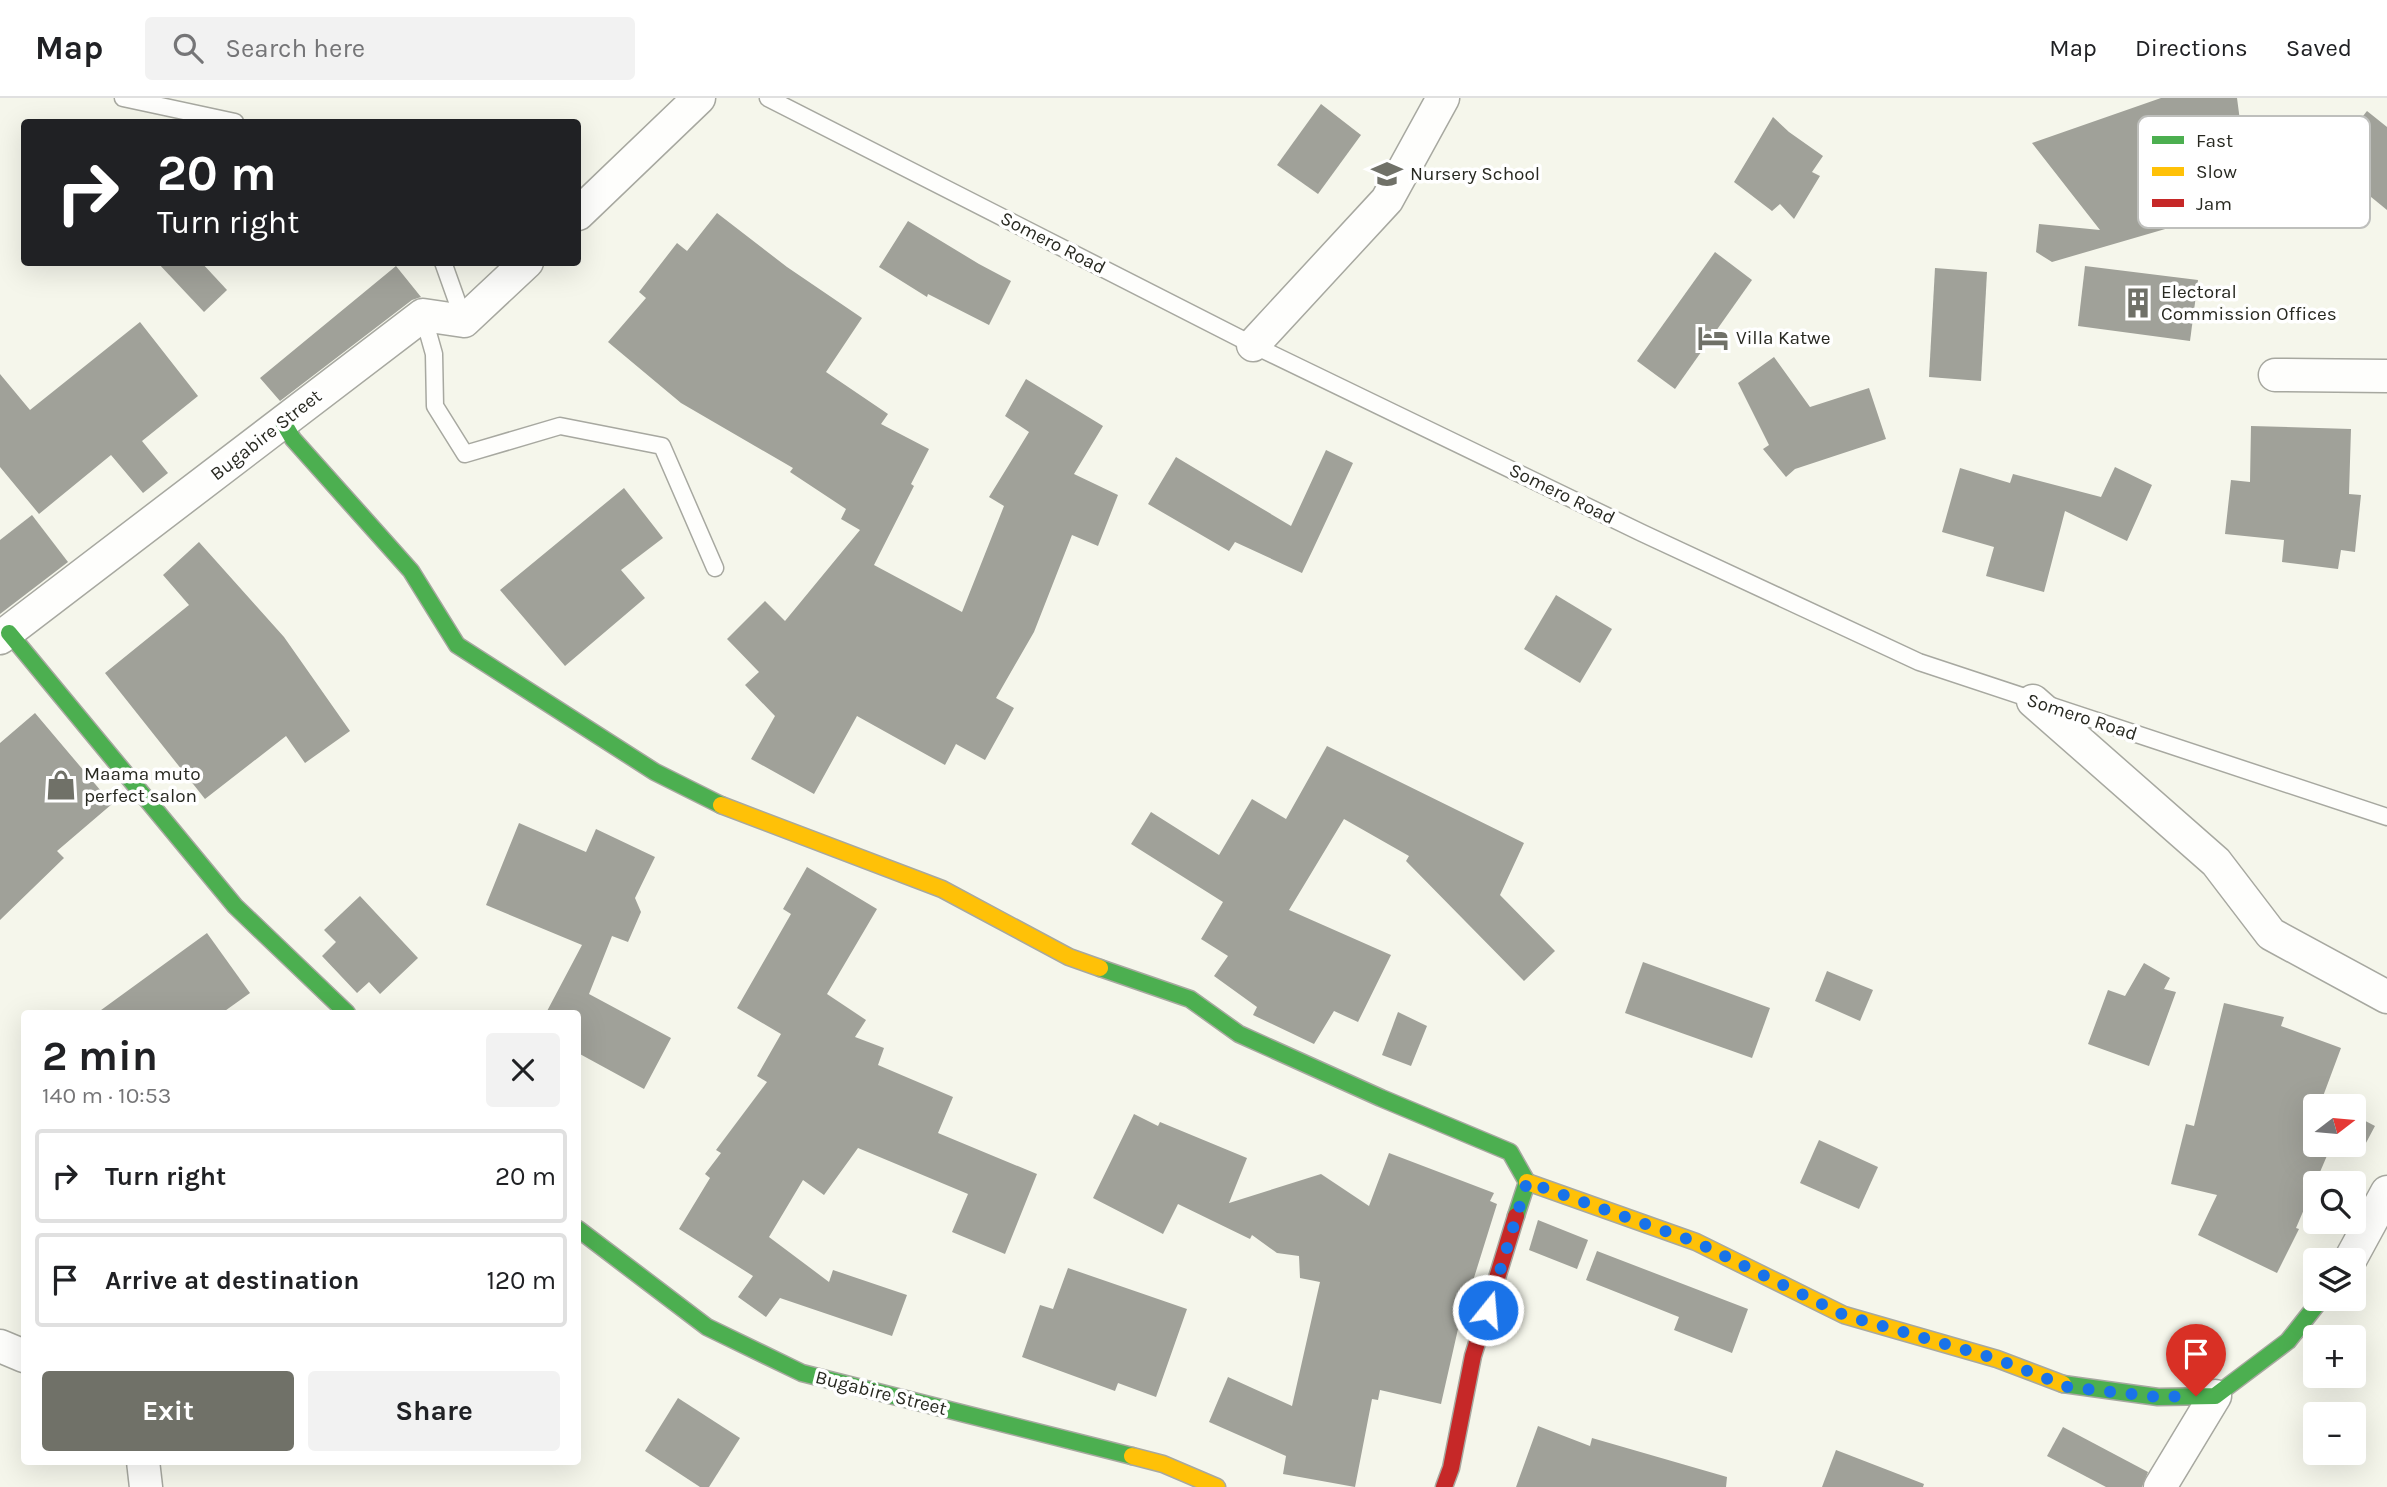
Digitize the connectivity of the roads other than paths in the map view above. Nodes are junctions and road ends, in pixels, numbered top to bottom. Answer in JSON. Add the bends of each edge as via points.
{"nodes":[{"id":1,"x":123,"y":98,"type":"edge"},
{"id":2,"x":699,"y":98,"type":"edge"},
{"id":3,"x":768,"y":98,"type":"edge"},
{"id":4,"x":1443,"y":98,"type":"edge"},
{"id":5,"x":221,"y":119,"type":"edge"},
{"id":6,"x":581,"y":211,"type":"edge"},
{"id":7,"x":444,"y":266,"type":"edge"},
{"id":8,"x":523,"y":266,"type":"edge"},
{"id":9,"x":423,"y":315,"type":"junction"},
{"id":10,"x":464,"y":321,"type":"junction"},
{"id":11,"x":1253,"y":345,"type":"junction"},
{"id":12,"x":2275,"y":375,"type":"dead end"},
{"id":13,"x":2387,"y":376,"type":"edge"},
{"id":14,"x":283,"y":422,"type":"junction"},
{"id":15,"x":715,"y":568,"type":"dead end"},
{"id":16,"x":4,"y":636,"type":"edge"},
{"id":17,"x":2033,"y":701,"type":"junction"},
{"id":18,"x":2387,"y":817,"type":"edge"},
{"id":19,"x":2387,"y":996,"type":"edge"},
{"id":20,"x":344,"y":1010,"type":"edge"},
{"id":21,"x":1527,"y":1182,"type":"junction"},
{"id":22,"x":2387,"y":1192,"type":"edge"},
{"id":23,"x":581,"y":1232,"type":"edge"},
{"id":24,"x":2357,"y":1248,"type":"edge"},
{"id":25,"x":2312,"y":1311,"type":"edge"},
{"id":26,"x":0,"y":1346,"type":"edge"},
{"id":27,"x":21,"y":1355,"type":"edge"},
{"id":28,"x":2215,"y":1396,"type":"junction"},
{"id":29,"x":143,"y":1465,"type":"edge"},
{"id":30,"x":146,"y":1487,"type":"edge"},
{"id":31,"x":1217,"y":1487,"type":"edge"},
{"id":32,"x":1444,"y":1487,"type":"edge"},
{"id":33,"x":2160,"y":1487,"type":"edge"}],
"edges":[{"from":1,"to":5,"type":"lane"},
{"from":2,"to":6,"type":"street"},
{"from":3,"to":11,"type":"lane","name":"Somero Road"},
{"from":4,"to":11,"type":"street","via":[[1387,200]]},
{"from":7,"to":10,"type":"lane"},
{"from":8,"to":10,"type":"street"},
{"from":9,"to":10,"type":"street"},
{"from":9,"to":14,"type":"street","name":"Bugabire Street"},
{"from":9,"to":15,"type":"lane","via":[[434,354],[435,405],[465,454],[560,426],[662,446]]},
{"from":11,"to":17,"type":"lane","name":"Somero Road","via":[[1919,662]]},
{"from":12,"to":13,"type":"street"},
{"from":14,"to":16,"type":"street","name":"Bugabire Street"},
{"from":14,"to":21,"type":"street","via":[[411,571],[457,645],[655,772],[709,800],[942,888],[1069,957],[1190,999],[1239,1034],[1510,1152]]},
{"from":16,"to":20,"type":"street","name":"Bugabire Street","via":[[234,906]]},
{"from":17,"to":18,"type":"lane","name":"Somero Road"},
{"from":17,"to":19,"type":"street","via":[[2216,862],[2271,934]]},
{"from":21,"to":28,"type":"street","via":[[1696,1242],[1844,1315],[1997,1359],[2068,1387],[2158,1397]]},
{"from":21,"to":32,"type":"street","via":[[1473,1356]]},
{"from":22,"to":24,"type":"street"},
{"from":23,"to":31,"type":"street","name":"Bugabire Street","via":[[707,1327],[802,1373],[1163,1464]]},
{"from":25,"to":28,"type":"street","via":[[2288,1341]]},
{"from":26,"to":27,"type":"street"},
{"from":28,"to":33,"type":"street"},
{"from":29,"to":30,"type":"street"}]}
